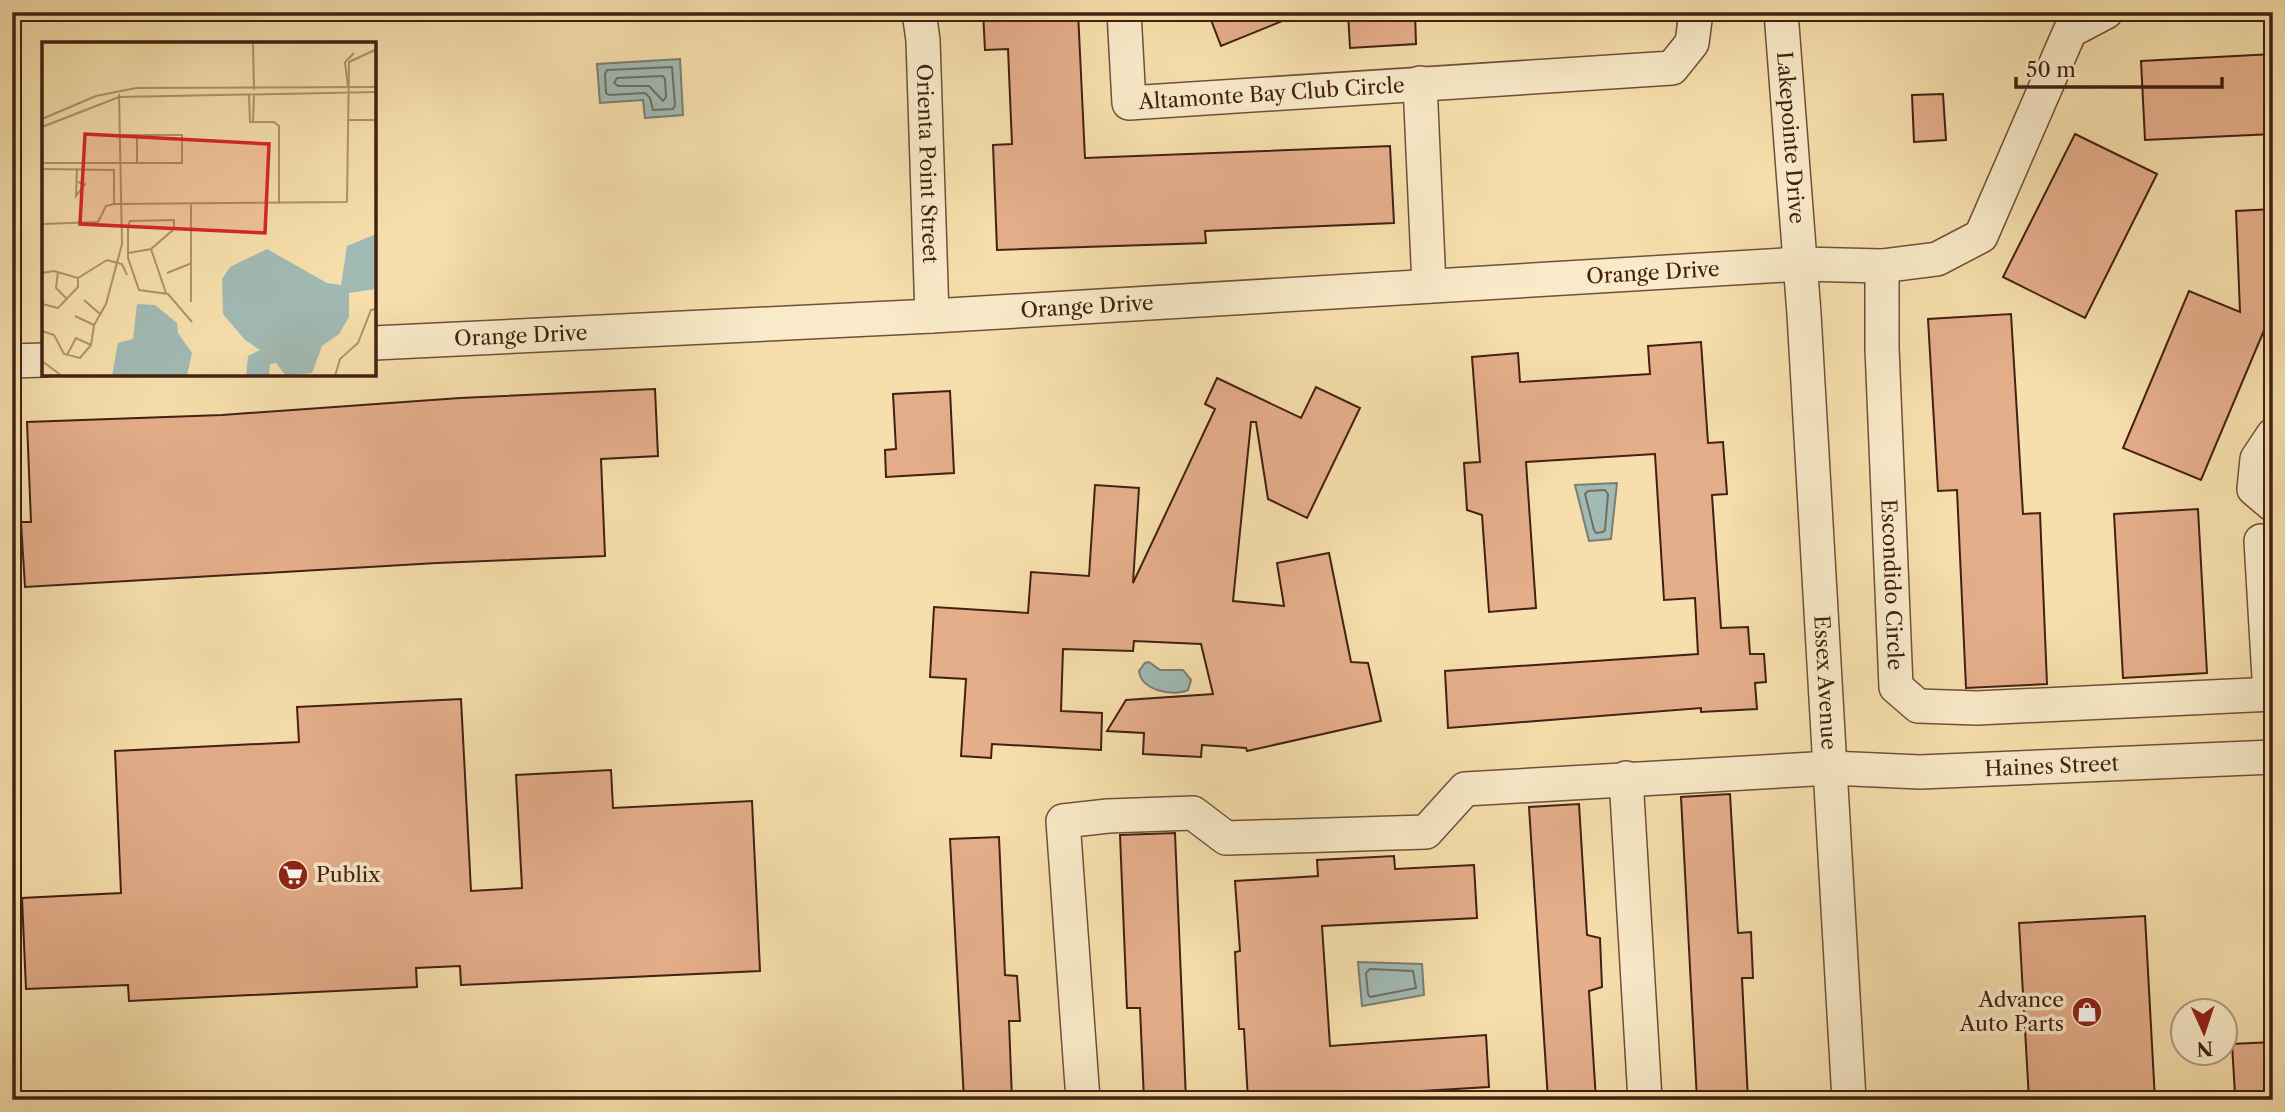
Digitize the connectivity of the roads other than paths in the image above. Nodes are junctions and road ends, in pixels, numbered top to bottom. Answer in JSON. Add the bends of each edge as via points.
{"nodes":[{"id":1,"x":919,"y":12,"type":"edge"},
{"id":2,"x":1124,"y":12,"type":"edge"},
{"id":3,"x":1696,"y":12,"type":"edge"},
{"id":4,"x":1781,"y":12,"type":"edge"},
{"id":5,"x":2106,"y":12,"type":"edge"},
{"id":6,"x":1420,"y":83,"type":"junction"},
{"id":7,"x":1801,"y":264,"type":"junction"},
{"id":8,"x":1882,"y":265,"type":"junction"},
{"id":9,"x":1429,"y":286,"type":"junction"},
{"id":10,"x":932,"y":316,"type":"junction"},
{"id":11,"x":376,"y":343,"type":"edge"},
{"id":12,"x":42,"y":359,"type":"edge"},
{"id":13,"x":12,"y":361,"type":"edge"},
{"id":14,"x":2273,"y":435,"type":"edge"},
{"id":15,"x":2273,"y":505,"type":"edge"},
{"id":16,"x":2261,"y":541,"type":"dead end"},
{"id":17,"x":2272,"y":694,"type":"edge"},
{"id":18,"x":2273,"y":757,"type":"edge"},
{"id":19,"x":1831,"y":768,"type":"junction"},
{"id":20,"x":1626,"y":778,"type":"junction"},
{"id":21,"x":1083,"y":1100,"type":"edge"},
{"id":22,"x":1645,"y":1100,"type":"edge"},
{"id":23,"x":1849,"y":1100,"type":"edge"}],
"edges":[{"from":1,"to":10,"type":"street","name":"Orienta Point Street"},
{"from":2,"to":6,"type":"street","name":"Altamonte Bay Club Circle","via":[[1129,103]]},
{"from":3,"to":6,"type":"street","name":"Altamonte Bay Club Circle","via":[[1692,43],[1672,68]]},
{"from":4,"to":7,"type":"street","name":"Lakepointe Drive"},
{"from":5,"to":8,"type":"street","via":[[2070,31],[1981,236],[1937,259]]},
{"from":6,"to":9,"type":"street","name":"Altamonte Bay Club Circle"},
{"from":7,"to":8,"type":"street"},
{"from":7,"to":9,"type":"street","name":"Orange Drive"},
{"from":7,"to":19,"type":"street","name":"Essex Avenue"},
{"from":8,"to":17,"type":"street","name":"Escondido Circle","via":[[1896,687],[1918,706],[1977,708]]},
{"from":9,"to":10,"type":"street","name":"Orange Drive"},
{"from":10,"to":11,"type":"street","name":"Orange Drive"},
{"from":12,"to":13,"type":"street"},
{"from":14,"to":15,"type":"street","via":[[2257,459],[2254,489]]},
{"from":16,"to":17,"type":"street"},
{"from":18,"to":19,"type":"street","name":"Haines Street","via":[[1920,772]]},
{"from":19,"to":20,"type":"street","name":"Haines Street"},
{"from":19,"to":23,"type":"street","name":"Essex Avenue"},
{"from":20,"to":21,"type":"street","name":"Haines Street","via":[[1465,789],[1426,832],[1226,838],[1193,813],[1063,821]]},
{"from":20,"to":22,"type":"street"}]}
